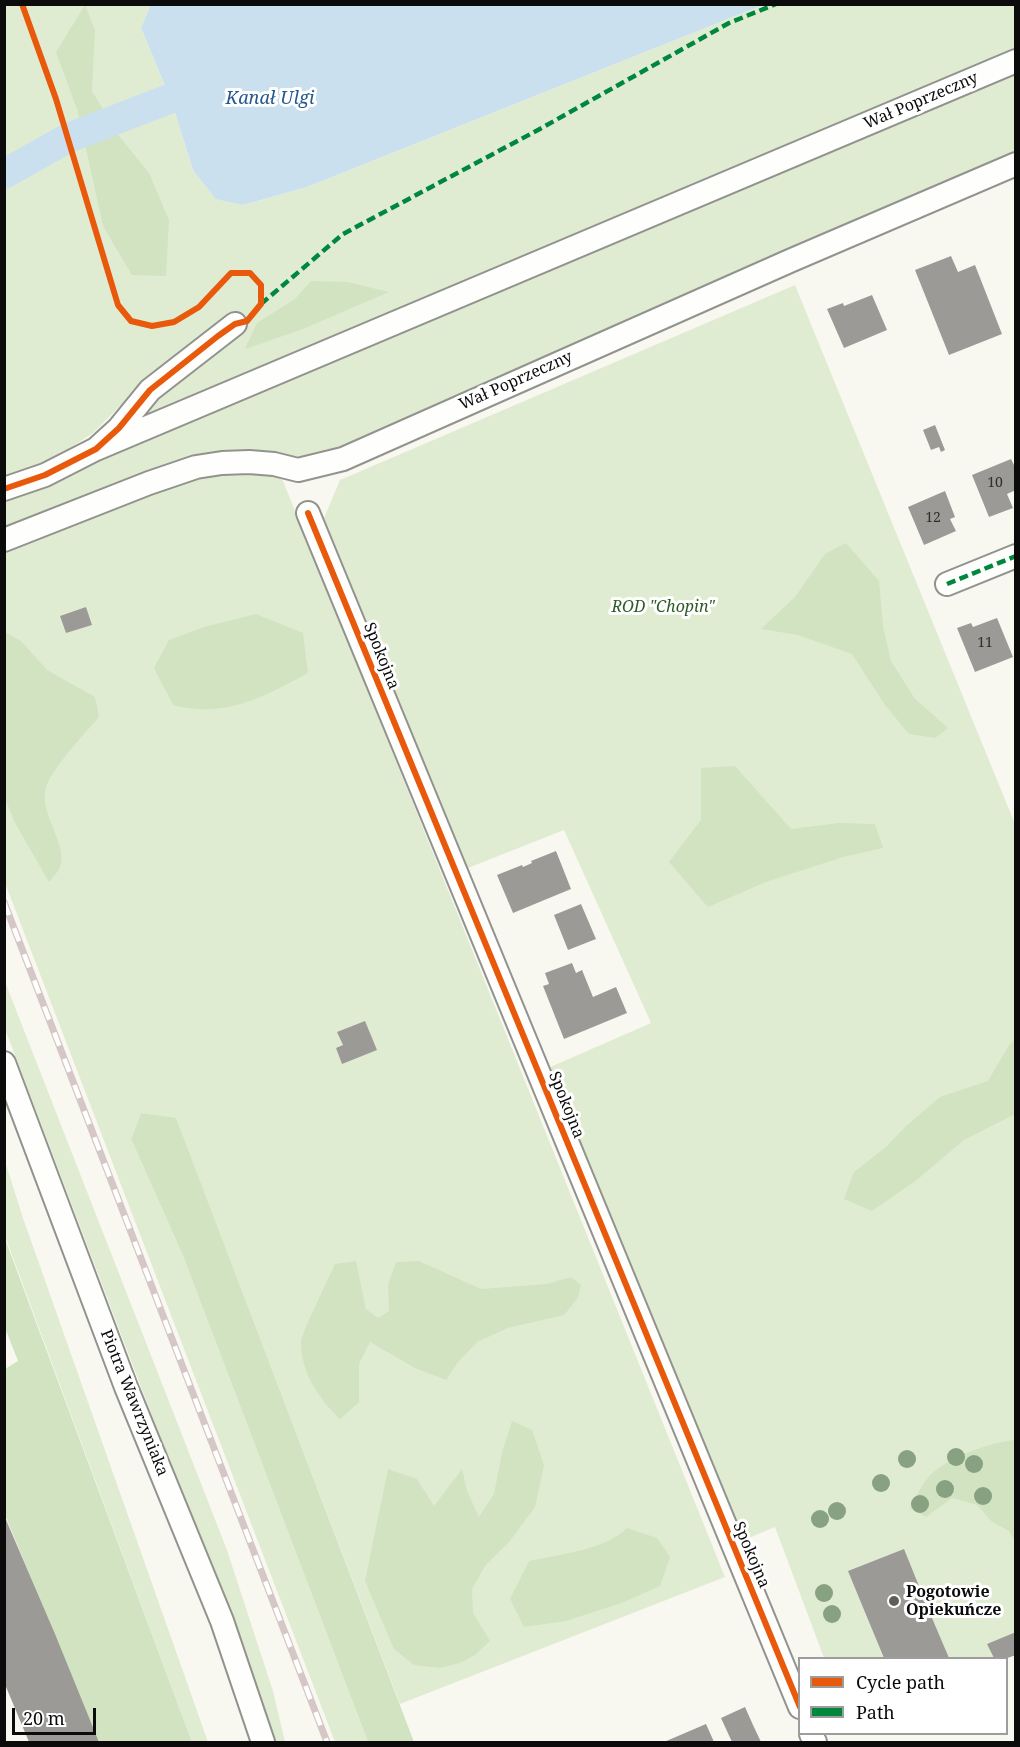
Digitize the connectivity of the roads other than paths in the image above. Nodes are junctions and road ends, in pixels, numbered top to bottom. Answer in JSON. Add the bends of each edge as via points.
{"nodes":[{"id":1,"x":1016,"y":61,"type":"edge"},
{"id":2,"x":1016,"y":164,"type":"edge"},
{"id":3,"x":235,"y":324,"type":"dead end"},
{"id":4,"x":96,"y":449,"type":"junction"},
{"id":5,"x":4,"y":489,"type":"edge"},
{"id":6,"x":308,"y":513,"type":"dead end"},
{"id":7,"x":4,"y":540,"type":"edge"},
{"id":8,"x":1016,"y":556,"type":"edge"},
{"id":9,"x":947,"y":584,"type":"dead end"},
{"id":10,"x":4,"y":1063,"type":"edge"},
{"id":11,"x":798,"y":1702,"type":"edge"},
{"id":12,"x":263,"y":1743,"type":"edge"}],
"edges":[{"from":1,"to":4,"type":"street","name":"Wał Poprzeczny"},
{"from":2,"to":7,"type":"street","name":"Wał Poprzeczny","via":[[343,459],[298,470],[249,462],[196,467]]},
{"from":3,"to":4,"type":"street","via":[[150,390]]},
{"from":4,"to":5,"type":"street","via":[[45,475]]},
{"from":6,"to":11,"type":"street","name":"Spokojna"},
{"from":8,"to":9,"type":"street"},
{"from":10,"to":12,"type":"street","name":"Piotra Wawrzyniaka","via":[[126,1386],[222,1621]]}]}
